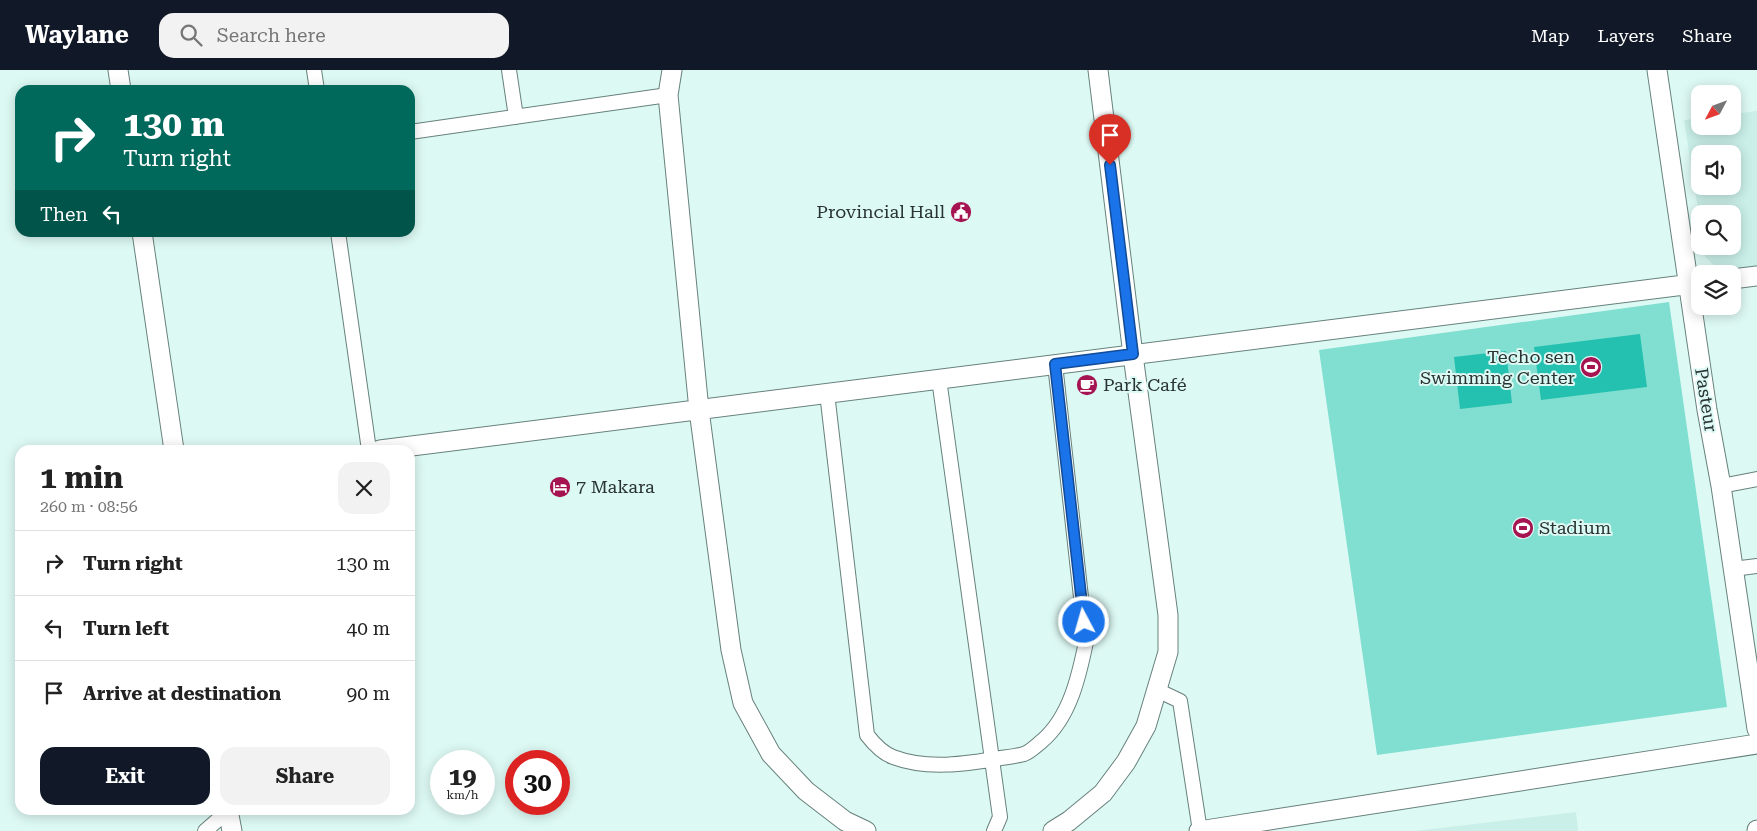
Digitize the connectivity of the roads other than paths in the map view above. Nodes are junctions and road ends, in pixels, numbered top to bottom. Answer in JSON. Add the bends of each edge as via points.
{"nodes":[{"id":1,"x":118,"y":70,"type":"edge"},
{"id":2,"x":314,"y":70,"type":"edge"},
{"id":3,"x":508,"y":70,"type":"edge"},
{"id":4,"x":672,"y":70,"type":"edge"},
{"id":5,"x":1098,"y":70,"type":"edge"},
{"id":6,"x":1658,"y":70,"type":"edge"},
{"id":7,"x":120,"y":85,"type":"edge"},
{"id":8,"x":316,"y":85,"type":"edge"},
{"id":9,"x":668,"y":95,"type":"junction"},
{"id":10,"x":516,"y":117,"type":"junction"},
{"id":11,"x":415,"y":131,"type":"edge"},
{"id":12,"x":143,"y":237,"type":"edge"},
{"id":13,"x":339,"y":237,"type":"edge"},
{"id":14,"x":1692,"y":265,"type":"edge"},
{"id":15,"x":1757,"y":276,"type":"edge"},
{"id":16,"x":1741,"y":278,"type":"edge"},
{"id":17,"x":1691,"y":284,"type":"edge"},
{"id":18,"x":1698,"y":315,"type":"edge"},
{"id":19,"x":1133,"y":354,"type":"junction"},
{"id":20,"x":1055,"y":364,"type":"junction"},
{"id":21,"x":939,"y":379,"type":"junction"},
{"id":22,"x":827,"y":394,"type":"junction"},
{"id":23,"x":700,"y":410,"type":"junction"},
{"id":24,"x":173,"y":445,"type":"edge"},
{"id":25,"x":368,"y":445,"type":"edge"},
{"id":26,"x":415,"y":446,"type":"edge"},
{"id":27,"x":1757,"y":479,"type":"edge"},
{"id":28,"x":1721,"y":486,"type":"junction"},
{"id":29,"x":1757,"y":566,"type":"edge"},
{"id":30,"x":1732,"y":569,"type":"junction"},
{"id":31,"x":1157,"y":690,"type":"junction"},
{"id":32,"x":1757,"y":729,"type":"edge"},
{"id":33,"x":1757,"y":744,"type":"edge"},
{"id":34,"x":992,"y":760,"type":"junction"},
{"id":35,"x":223,"y":815,"type":"edge"},
{"id":36,"x":229,"y":815,"type":"edge"},
{"id":37,"x":1074,"y":826,"type":"edge"},
{"id":38,"x":205,"y":831,"type":"edge"},
{"id":39,"x":232,"y":831,"type":"edge"},
{"id":40,"x":866,"y":831,"type":"edge"},
{"id":41,"x":994,"y":831,"type":"edge"},
{"id":42,"x":1053,"y":831,"type":"edge"},
{"id":43,"x":1199,"y":831,"type":"edge"}],
"edges":[{"from":1,"to":7,"type":"street"},
{"from":2,"to":8,"type":"street"},
{"from":3,"to":10,"type":"street"},
{"from":4,"to":9,"type":"street"},
{"from":5,"to":19,"type":"street"},
{"from":6,"to":14,"type":"street","name":"Pasteur"},
{"from":9,"to":10,"type":"street"},
{"from":9,"to":23,"type":"street"},
{"from":10,"to":11,"type":"street"},
{"from":12,"to":24,"type":"street"},
{"from":13,"to":25,"type":"street"},
{"from":15,"to":16,"type":"street"},
{"from":17,"to":19,"type":"street"},
{"from":18,"to":28,"type":"street","name":"Pasteur","via":[[1707,410]]},
{"from":19,"to":20,"type":"street"},
{"from":19,"to":31,"type":"street","via":[[1168,615],[1168,652]]},
{"from":20,"to":21,"type":"street"},
{"from":20,"to":34,"type":"street","via":[[1086,642],[1072,695],[1058,723],[1025,754]]},
{"from":21,"to":22,"type":"street"},
{"from":21,"to":34,"type":"street"},
{"from":22,"to":23,"type":"street"},
{"from":22,"to":34,"type":"street","via":[[867,735],[876,747],[891,757],[920,765]]},
{"from":23,"to":26,"type":"street"},
{"from":23,"to":40,"type":"street","via":[[731,650],[743,703],[771,754],[806,791]]},
{"from":27,"to":28,"type":"street"},
{"from":28,"to":30,"type":"street","name":"Pasteur"},
{"from":29,"to":30,"type":"street"},
{"from":30,"to":32,"type":"street","name":"Pasteur"},
{"from":31,"to":37,"type":"street","via":[[1146,726],[1126,762]]},
{"from":31,"to":43,"type":"street","via":[[1180,701]]},
{"from":33,"to":43,"type":"street"},
{"from":34,"to":41,"type":"street","via":[[1000,817]]},
{"from":35,"to":38,"type":"street"},
{"from":36,"to":39,"type":"street"},
{"from":37,"to":42,"type":"street"}]}
